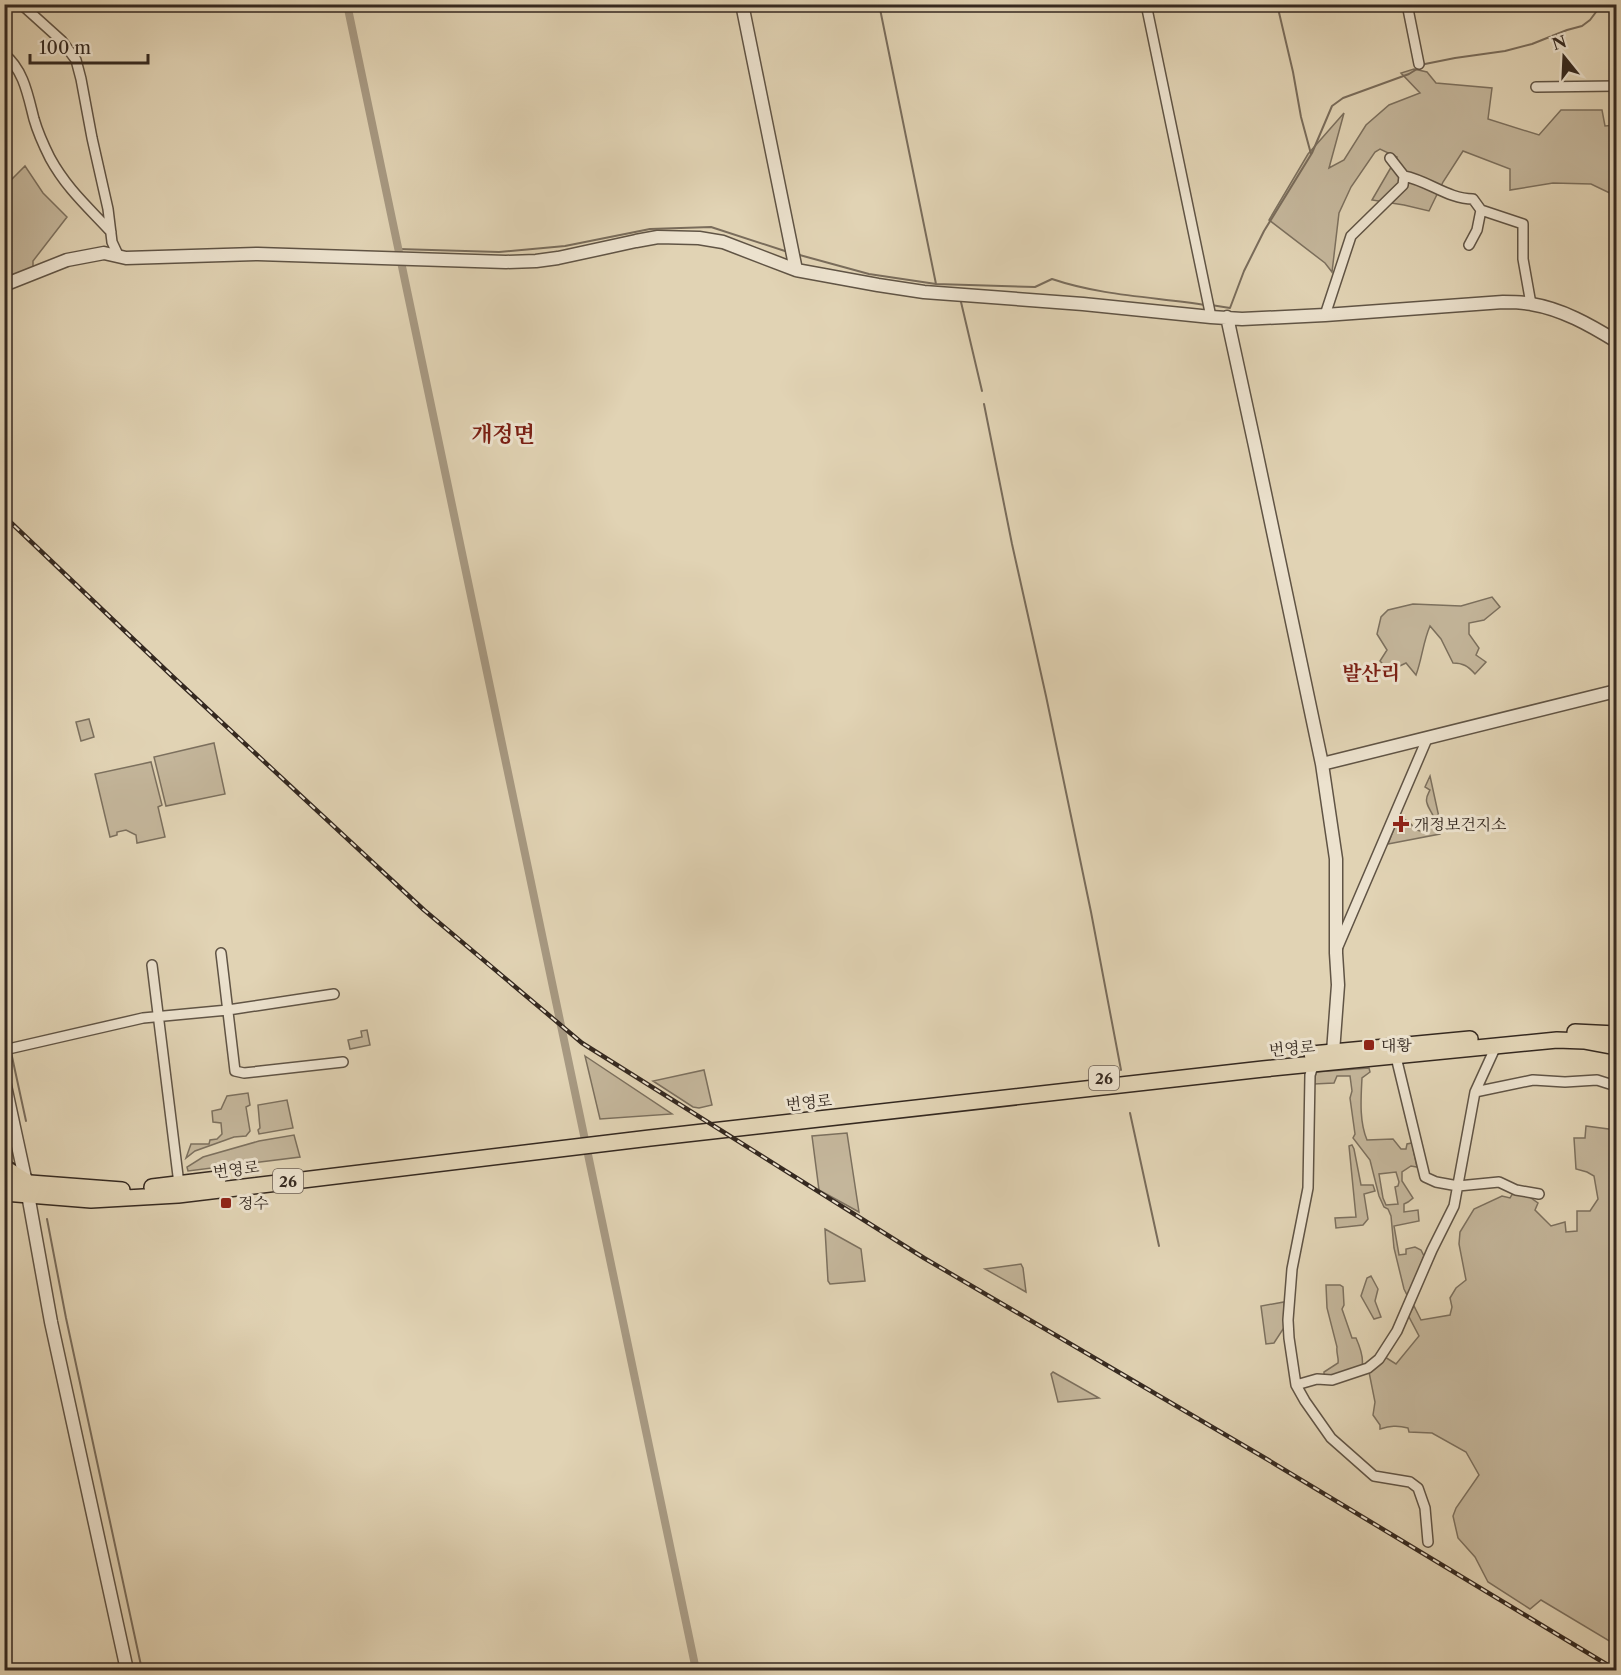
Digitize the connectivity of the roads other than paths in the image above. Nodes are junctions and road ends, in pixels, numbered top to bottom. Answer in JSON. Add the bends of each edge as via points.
{"nodes":[{"id":1,"x":21,"y":4,"type":"edge"},
{"id":2,"x":741,"y":4,"type":"edge"},
{"id":3,"x":1146,"y":4,"type":"edge"},
{"id":4,"x":1407,"y":4,"type":"edge"},
{"id":5,"x":4,"y":54,"type":"edge"},
{"id":6,"x":1419,"y":64,"type":"dead end"},
{"id":7,"x":1617,"y":86,"type":"edge"},
{"id":8,"x":1536,"y":87,"type":"dead end"},
{"id":9,"x":1390,"y":158,"type":"dead end"},
{"id":10,"x":1404,"y":176,"type":"junction"},
{"id":11,"x":1481,"y":210,"type":"junction"},
{"id":12,"x":111,"y":232,"type":"junction"},
{"id":13,"x":1469,"y":245,"type":"dead end"},
{"id":14,"x":119,"y":257,"type":"junction"},
{"id":15,"x":796,"y":266,"type":"junction"},
{"id":16,"x":4,"y":285,"type":"edge"},
{"id":17,"x":1531,"y":304,"type":"junction"},
{"id":18,"x":1209,"y":309,"type":"junction"},
{"id":19,"x":1325,"y":315,"type":"junction"},
{"id":20,"x":1227,"y":317,"type":"junction"},
{"id":21,"x":1617,"y":340,"type":"edge"},
{"id":22,"x":1617,"y":691,"type":"edge"},
{"id":23,"x":1426,"y":739,"type":"junction"},
{"id":24,"x":1322,"y":764,"type":"junction"},
{"id":25,"x":221,"y":953,"type":"dead end"},
{"id":26,"x":1336,"y":953,"type":"junction"},
{"id":27,"x":152,"y":965,"type":"dead end"},
{"id":28,"x":334,"y":994,"type":"dead end"},
{"id":29,"x":228,"y":1010,"type":"junction"},
{"id":30,"x":158,"y":1018,"type":"junction"},
{"id":31,"x":1617,"y":1034,"type":"edge"},
{"id":32,"x":1496,"y":1046,"type":"junction"},
{"id":33,"x":1617,"y":1047,"type":"edge"},
{"id":34,"x":4,"y":1050,"type":"edge"},
{"id":35,"x":1333,"y":1052,"type":"junction"},
{"id":36,"x":1396,"y":1057,"type":"junction"},
{"id":37,"x":343,"y":1062,"type":"dead end"},
{"id":38,"x":1318,"y":1064,"type":"junction"},
{"id":39,"x":4,"y":1082,"type":"edge"},
{"id":40,"x":1617,"y":1086,"type":"edge"},
{"id":41,"x":1474,"y":1092,"type":"junction"},
{"id":42,"x":592,"y":1140,"type":"junction"},
{"id":43,"x":571,"y":1143,"type":"junction"},
{"id":44,"x":4,"y":1168,"type":"edge"},
{"id":45,"x":4,"y":1181,"type":"edge"},
{"id":46,"x":179,"y":1184,"type":"junction"},
{"id":47,"x":1458,"y":1186,"type":"junction"},
{"id":48,"x":27,"y":1188,"type":"junction"},
{"id":49,"x":4,"y":1193,"type":"edge"},
{"id":50,"x":1539,"y":1194,"type":"dead end"},
{"id":51,"x":1296,"y":1385,"type":"junction"},
{"id":52,"x":1428,"y":1542,"type":"dead end"},
{"id":53,"x":127,"y":1671,"type":"edge"}],
"edges":[{"from":1,"to":12,"type":"street","via":[[62,41],[76,60]]},
{"from":2,"to":15,"type":"street"},
{"from":3,"to":18,"type":"street"},
{"from":4,"to":6,"type":"street"},
{"from":5,"to":12,"type":"street","via":[[14,63],[27,88],[39,133],[57,171]]},
{"from":7,"to":8,"type":"street"},
{"from":9,"to":10,"type":"street"},
{"from":10,"to":11,"type":"street","via":[[1462,199],[1473,199]]},
{"from":10,"to":19,"type":"street","via":[[1403,185],[1351,236]]},
{"from":11,"to":13,"type":"street","via":[[1477,231]]},
{"from":11,"to":17,"type":"street","via":[[1523,224],[1523,259]]},
{"from":12,"to":14,"type":"street"},
{"from":14,"to":15,"type":"street","via":[[258,254],[536,261],[658,237],[723,242]]},
{"from":14,"to":16,"type":"street","via":[[104,253],[67,260]]},
{"from":15,"to":18,"type":"street","via":[[924,292]]},
{"from":17,"to":19,"type":"street","via":[[1503,302]]},
{"from":17,"to":21,"type":"street","via":[[1562,312]]},
{"from":18,"to":20,"type":"street"},
{"from":19,"to":20,"type":"street"},
{"from":20,"to":24,"type":"street"},
{"from":22,"to":23,"type":"street"},
{"from":23,"to":24,"type":"street"},
{"from":23,"to":26,"type":"street"},
{"from":24,"to":26,"type":"street","via":[[1336,859]]},
{"from":25,"to":29,"type":"street"},
{"from":26,"to":35,"type":"street"},
{"from":27,"to":30,"type":"street"},
{"from":28,"to":29,"type":"street"},
{"from":29,"to":30,"type":"street"},
{"from":29,"to":37,"type":"street","via":[[235,1071]]},
{"from":30,"to":34,"type":"street","via":[[143,1018]]},
{"from":30,"to":46,"type":"street"},
{"from":31,"to":35,"type":"main road","name":"번영로","number":"26","via":[[1554,1031]]},
{"from":32,"to":33,"type":"main road","name":"번영로","number":"26","via":[[1557,1040]]},
{"from":32,"to":36,"type":"main road","name":"번영로","number":"26"},
{"from":32,"to":41,"type":"street"},
{"from":35,"to":38,"type":"street"},
{"from":35,"to":42,"type":"main road","name":"번영로","number":"26"},
{"from":36,"to":38,"type":"main road","name":"번영로","number":"26"},
{"from":36,"to":47,"type":"street","via":[[1425,1177]]},
{"from":38,"to":42,"type":"main road","name":"번영로","number":"26"},
{"from":38,"to":51,"type":"street","via":[[1310,1075],[1308,1188],[1292,1269],[1288,1320]]},
{"from":39,"to":48,"type":"street"},
{"from":40,"to":41,"type":"street","via":[[1597,1080],[1533,1080]]},
{"from":41,"to":47,"type":"street"},
{"from":42,"to":43,"type":"main road","name":"번영로","number":"26"},
{"from":43,"to":46,"type":"main road","name":"번영로","number":"26"},
{"from":43,"to":48,"type":"main road","name":"번영로","number":"26","via":[[178,1195],[90,1200]]},
{"from":44,"to":48,"type":"highway"},
{"from":45,"to":48,"type":"main road","name":"번영로","number":"26"},
{"from":46,"to":48,"type":"main road","name":"번영로","number":"26","via":[[120,1190]]},
{"from":47,"to":50,"type":"street","via":[[1499,1182]]},
{"from":47,"to":51,"type":"street","via":[[1454,1206],[1398,1331],[1378,1359],[1368,1368],[1332,1380],[1317,1379]]},
{"from":48,"to":49,"type":"main road","name":"번영로","number":"26"},
{"from":48,"to":53,"type":"street","via":[[51,1322]]},
{"from":51,"to":52,"type":"street","via":[[1330,1438],[1374,1476],[1410,1482],[1418,1488],[1425,1509]]}]}
